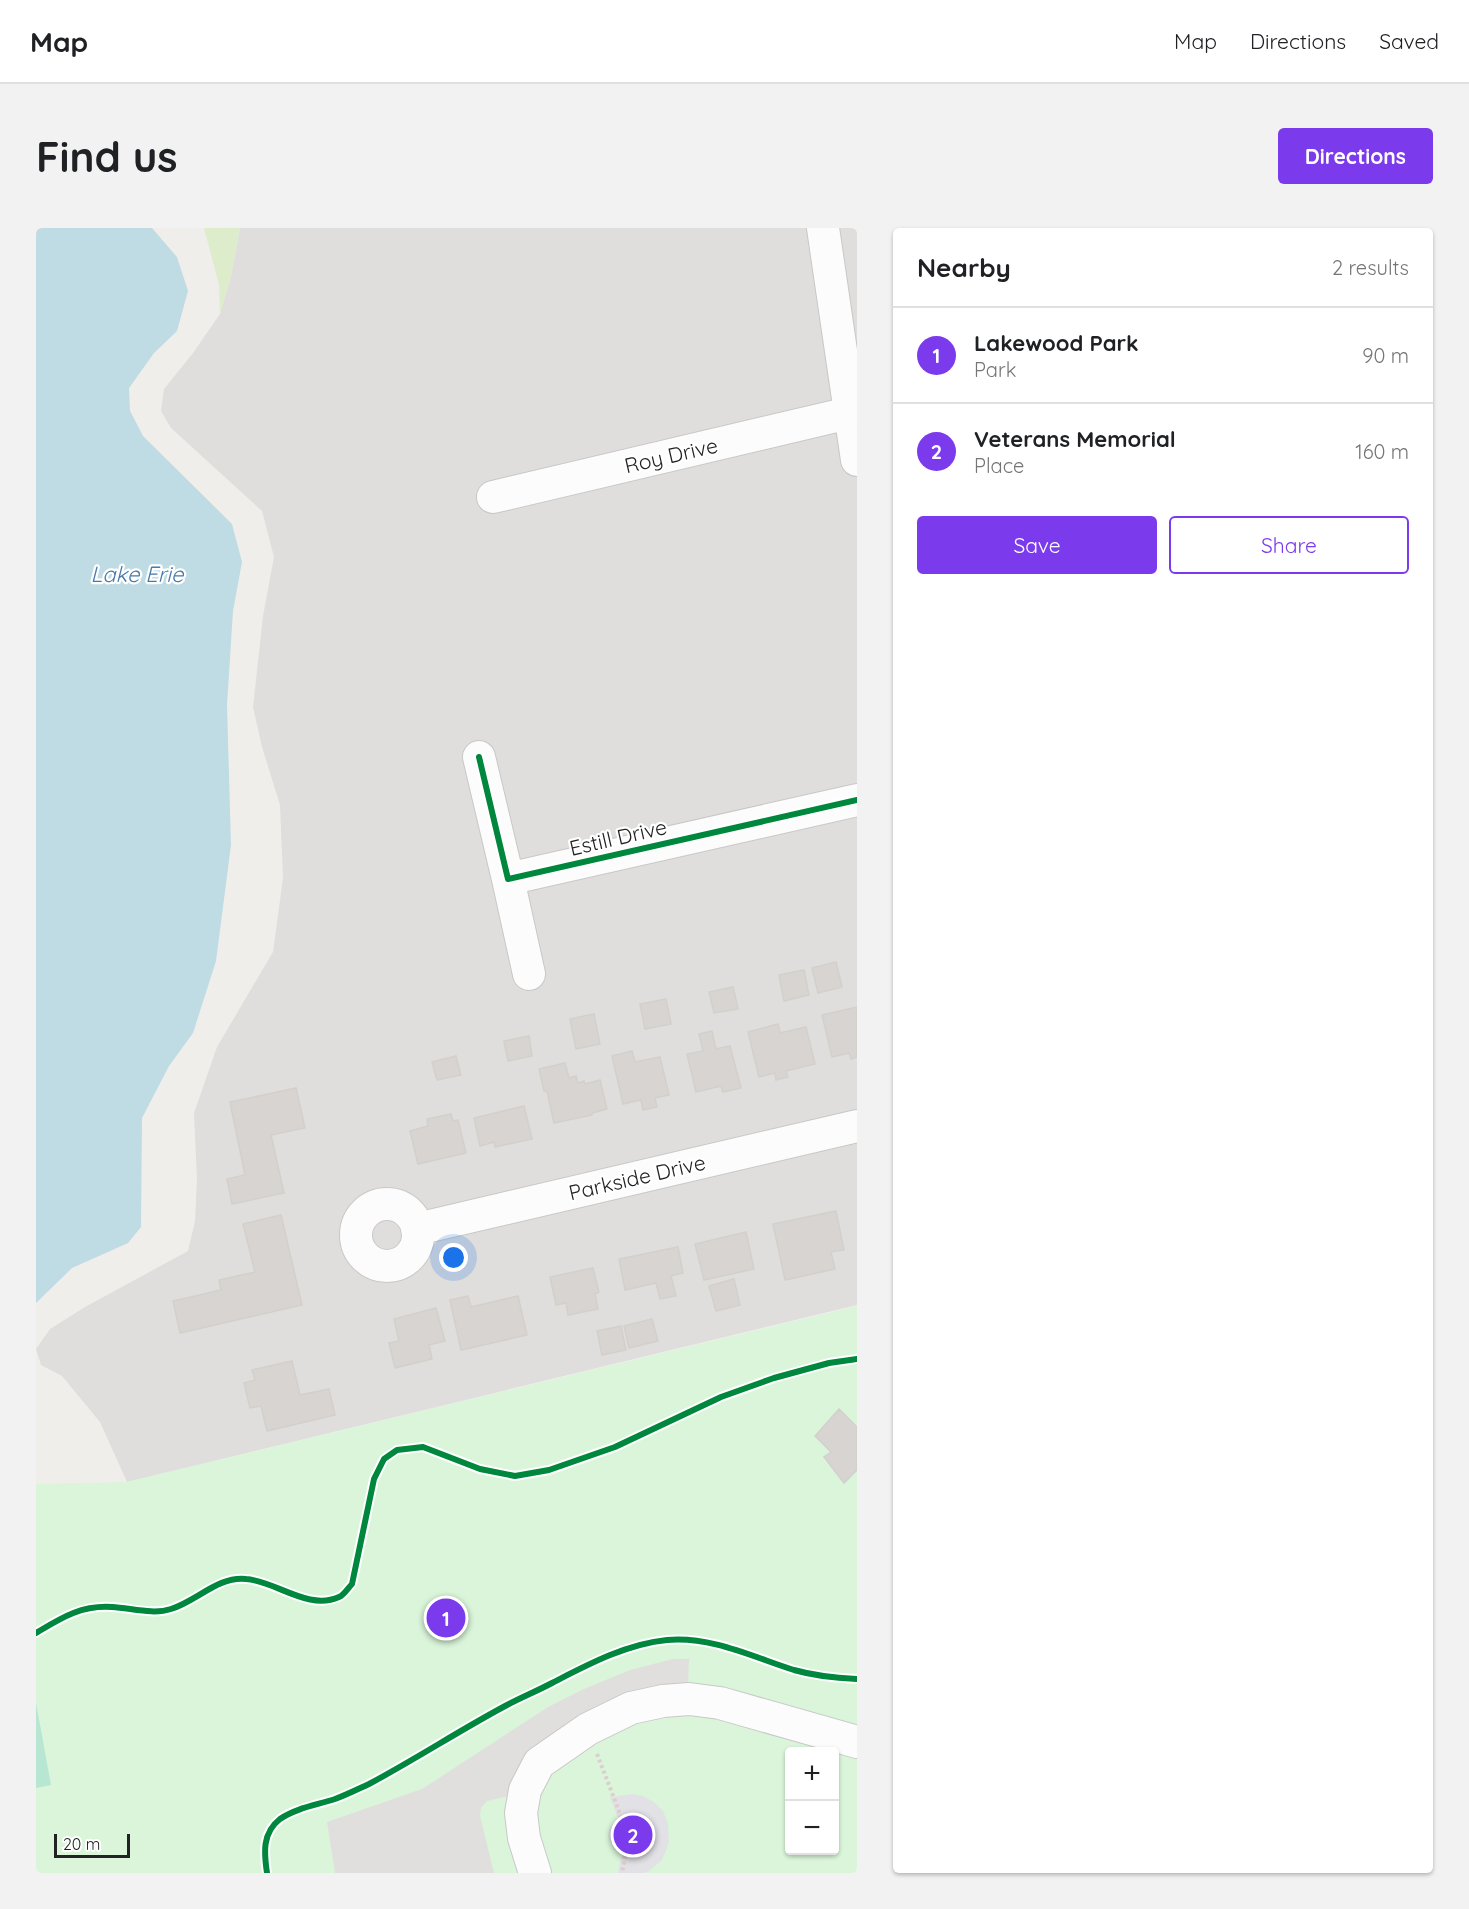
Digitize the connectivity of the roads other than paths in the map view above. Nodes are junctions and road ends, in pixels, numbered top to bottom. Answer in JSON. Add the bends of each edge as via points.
{"nodes":[{"id":1,"x":823,"y":228,"type":"edge"},
{"id":2,"x":849,"y":413,"type":"junction"},
{"id":3,"x":857,"y":460,"type":"edge"},
{"id":4,"x":493,"y":497,"type":"dead end"},
{"id":5,"x":479,"y":757,"type":"dead end"},
{"id":6,"x":857,"y":800,"type":"edge"},
{"id":7,"x":508,"y":879,"type":"junction"},
{"id":8,"x":529,"y":974,"type":"dead end"},
{"id":9,"x":857,"y":1126,"type":"edge"},
{"id":10,"x":417,"y":1229,"type":"dead end"},
{"id":11,"x":857,"y":1742,"type":"edge"},
{"id":12,"x":535,"y":1873,"type":"edge"}],
"edges":[{"from":1,"to":2,"type":"street"},
{"from":2,"to":3,"type":"street"},
{"from":2,"to":4,"type":"street","name":"Roy Drive"},
{"from":5,"to":7,"type":"street"},
{"from":6,"to":7,"type":"street","name":"Estill Drive"},
{"from":7,"to":8,"type":"street"},
{"from":9,"to":10,"type":"street","name":"Parkside Drive"},
{"from":11,"to":12,"type":"street","via":[[720,1703],[689,1699],[631,1708],[588,1728],[539,1764],[525,1790],[521,1813]]}]}
